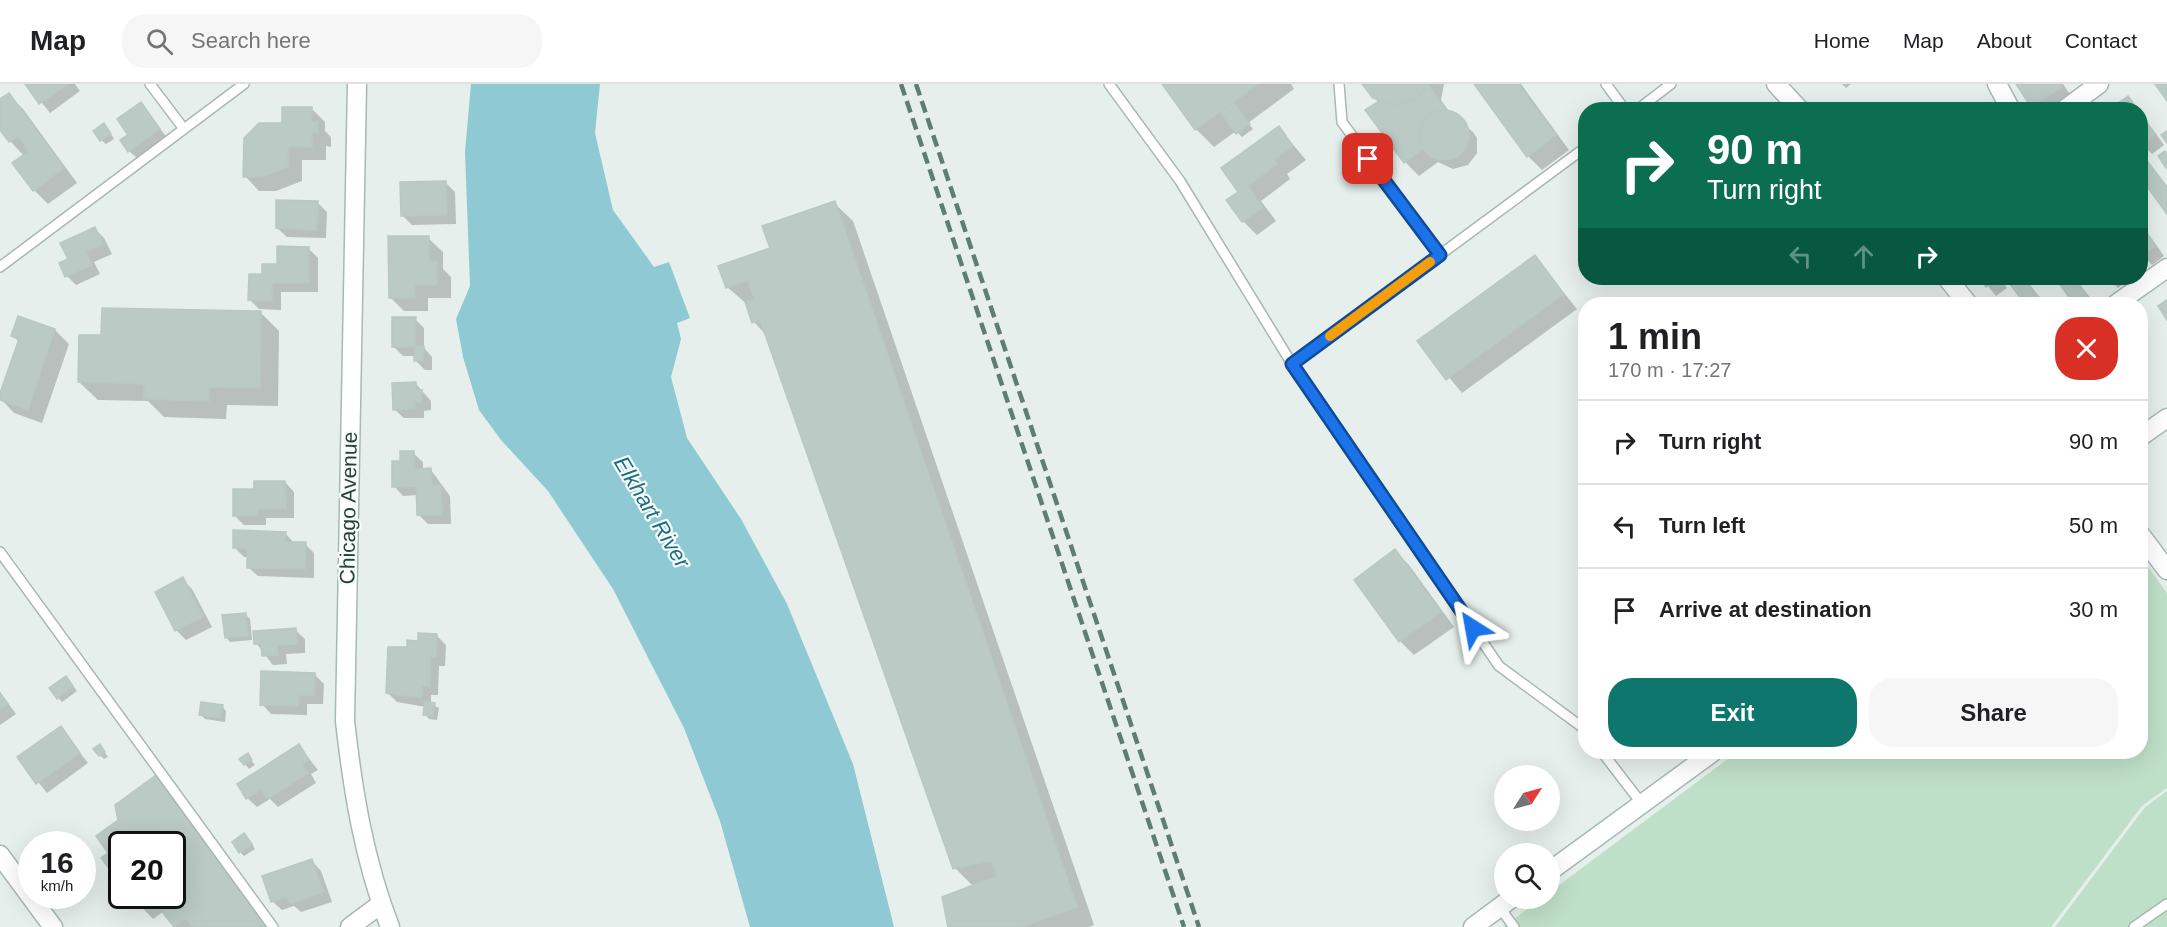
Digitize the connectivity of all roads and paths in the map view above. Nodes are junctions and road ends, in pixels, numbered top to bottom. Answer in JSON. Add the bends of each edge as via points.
{"nodes":[{"id":1,"x":150,"y":84,"type":"edge"},
{"id":2,"x":244,"y":84,"type":"edge"},
{"id":3,"x":357,"y":84,"type":"edge"},
{"id":4,"x":1109,"y":84,"type":"edge"},
{"id":5,"x":1339,"y":84,"type":"edge"},
{"id":6,"x":1606,"y":84,"type":"edge"},
{"id":7,"x":1671,"y":84,"type":"edge"},
{"id":8,"x":1776,"y":84,"type":"edge"},
{"id":9,"x":1997,"y":84,"type":"edge"},
{"id":10,"x":2099,"y":84,"type":"edge"},
{"id":11,"x":1619,"y":102,"type":"edge"},
{"id":12,"x":1647,"y":102,"type":"edge"},
{"id":13,"x":1793,"y":102,"type":"edge"},
{"id":14,"x":2007,"y":102,"type":"edge"},
{"id":15,"x":2075,"y":102,"type":"edge"},
{"id":16,"x":184,"y":129,"type":"junction"},
{"id":17,"x":1578,"y":153,"type":"edge"},
{"id":18,"x":1440,"y":255,"type":"junction"},
{"id":19,"x":0,"y":267,"type":"edge"},
{"id":20,"x":2167,"y":268,"type":"edge"},
{"id":21,"x":2148,"y":281,"type":"edge"},
{"id":22,"x":1953,"y":285,"type":"edge"},
{"id":23,"x":2143,"y":285,"type":"edge"},
{"id":24,"x":1962,"y":297,"type":"edge"},
{"id":25,"x":2126,"y":297,"type":"edge"},
{"id":26,"x":1292,"y":364,"type":"junction"},
{"id":27,"x":2167,"y":418,"type":"edge"},
{"id":28,"x":2148,"y":431,"type":"edge"},
{"id":29,"x":2148,"y":545,"type":"edge"},
{"id":30,"x":0,"y":552,"type":"edge"},
{"id":31,"x":2167,"y":570,"type":"edge"},
{"id":32,"x":1578,"y":724,"type":"edge"},
{"id":33,"x":1607,"y":759,"type":"edge"},
{"id":34,"x":1703,"y":759,"type":"edge"},
{"id":35,"x":1642,"y":804,"type":"junction"},
{"id":36,"x":0,"y":855,"type":"edge"},
{"id":37,"x":1560,"y":864,"type":"edge"},
{"id":38,"x":381,"y":904,"type":"junction"},
{"id":39,"x":2167,"y":904,"type":"edge"},
{"id":40,"x":1498,"y":909,"type":"edge"},
{"id":41,"x":1508,"y":909,"type":"edge"},
{"id":42,"x":53,"y":927,"type":"edge"},
{"id":43,"x":273,"y":927,"type":"edge"},
{"id":44,"x":350,"y":927,"type":"edge"},
{"id":45,"x":390,"y":927,"type":"edge"},
{"id":46,"x":1473,"y":927,"type":"edge"},
{"id":47,"x":1514,"y":927,"type":"edge"},
{"id":48,"x":2134,"y":927,"type":"edge"}],
"edges":[{"from":1,"to":16,"type":"lane"},
{"from":2,"to":16,"type":"lane"},
{"from":3,"to":38,"type":"street","name":"Chicago Avenue","via":[[345,721],[353,793]]},
{"from":4,"to":26,"type":"lane","via":[[1180,181]]},
{"from":5,"to":18,"type":"lane","via":[[1342,122]]},
{"from":6,"to":11,"type":"lane"},
{"from":7,"to":12,"type":"lane"},
{"from":8,"to":13,"type":"street"},
{"from":9,"to":14,"type":"street"},
{"from":10,"to":15,"type":"street"},
{"from":16,"to":19,"type":"lane"},
{"from":17,"to":18,"type":"lane"},
{"from":18,"to":26,"type":"lane"},
{"from":20,"to":21,"type":"street"},
{"from":22,"to":24,"type":"street"},
{"from":23,"to":25,"type":"street"},
{"from":26,"to":32,"type":"lane","via":[[1498,666]]},
{"from":27,"to":28,"type":"street"},
{"from":29,"to":31,"type":"street"},
{"from":30,"to":43,"type":"lane"},
{"from":33,"to":35,"type":"lane"},
{"from":34,"to":35,"type":"street"},
{"from":35,"to":37,"type":"street"},
{"from":36,"to":42,"type":"street"},
{"from":38,"to":44,"type":"street"},
{"from":38,"to":45,"type":"street","name":"Chicago Avenue"},
{"from":39,"to":48,"type":"lane"},
{"from":40,"to":46,"type":"street"},
{"from":41,"to":47,"type":"lane"}]}
